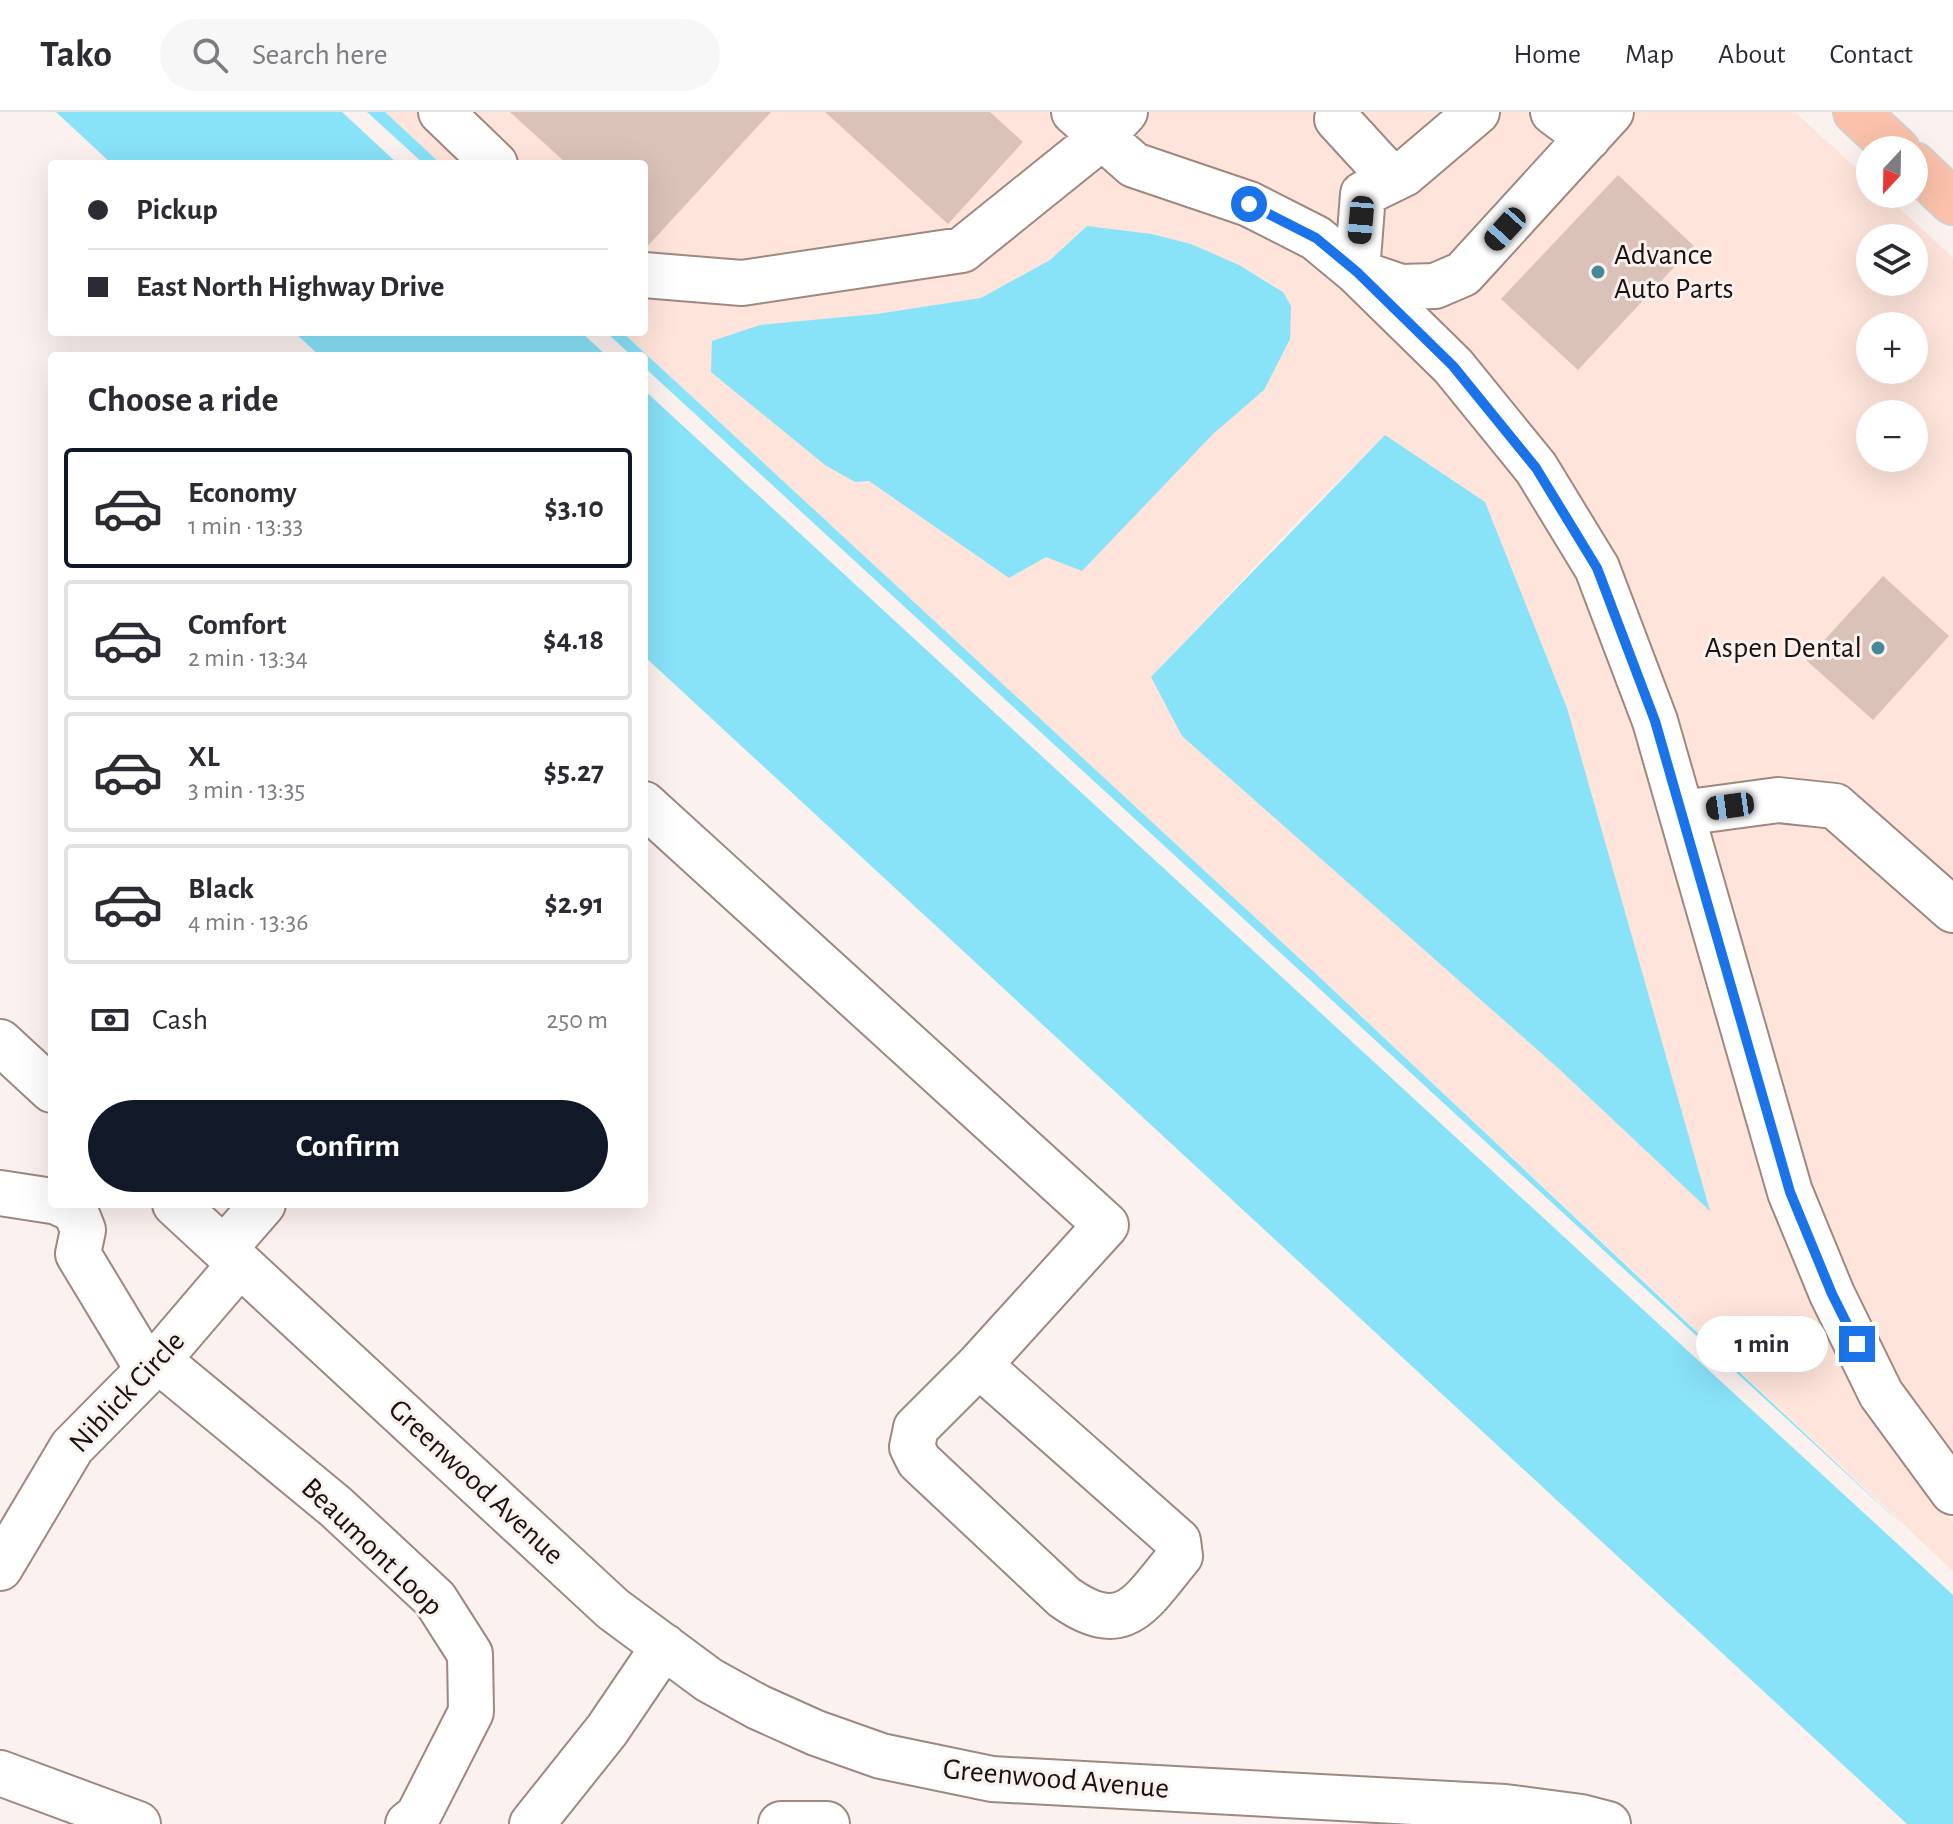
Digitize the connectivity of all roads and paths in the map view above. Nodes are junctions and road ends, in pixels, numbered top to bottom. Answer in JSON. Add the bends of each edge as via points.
{"nodes":[{"id":1,"x":441,"y":112,"type":"edge"},
{"id":2,"x":1477,"y":112,"type":"edge"},
{"id":3,"x":1553,"y":112,"type":"edge"},
{"id":4,"x":1856,"y":112,"type":"edge"},
{"id":5,"x":1337,"y":119,"type":"dead end"},
{"id":6,"x":1100,"y":121,"type":"edge"},
{"id":7,"x":1600,"y":125,"type":"edge"},
{"id":8,"x":1882,"y":136,"type":"edge"},
{"id":9,"x":491,"y":160,"type":"edge"},
{"id":10,"x":1928,"y":178,"type":"edge"},
{"id":11,"x":1392,"y":179,"type":"junction"},
{"id":12,"x":1953,"y":202,"type":"edge"},
{"id":13,"x":1357,"y":272,"type":"junction"},
{"id":14,"x":648,"y":275,"type":"edge"},
{"id":15,"x":1682,"y":813,"type":"junction"},
{"id":16,"x":649,"y":820,"type":"edge"},
{"id":17,"x":1953,"y":910,"type":"edge"},
{"id":18,"x":0,"y":1042,"type":"edge"},
{"id":19,"x":48,"y":1086,"type":"edge"},
{"id":20,"x":0,"y":1193,"type":"edge"},
{"id":21,"x":48,"y":1200,"type":"edge"},
{"id":22,"x":70,"y":1208,"type":"edge"},
{"id":23,"x":179,"y":1208,"type":"edge"},
{"id":24,"x":261,"y":1208,"type":"edge"},
{"id":25,"x":232,"y":1257,"type":"junction"},
{"id":26,"x":153,"y":1365,"type":"junction"},
{"id":27,"x":979,"y":1365,"type":"junction"},
{"id":28,"x":1953,"y":1492,"type":"edge"},
{"id":29,"x":0,"y":1568,"type":"edge"},
{"id":30,"x":664,"y":1646,"type":"junction"},
{"id":31,"x":0,"y":1773,"type":"edge"},
{"id":32,"x":1148,"y":1806,"type":"edge"},
{"id":33,"x":138,"y":1824,"type":"edge"},
{"id":34,"x":408,"y":1824,"type":"edge"},
{"id":35,"x":532,"y":1824,"type":"edge"},
{"id":36,"x":781,"y":1824,"type":"edge"},
{"id":37,"x":827,"y":1824,"type":"edge"},
{"id":38,"x":1608,"y":1824,"type":"edge"}],
"edges":[{"from":1,"to":9,"type":"street"},
{"from":2,"to":11,"type":"street"},
{"from":3,"to":7,"type":"street"},
{"from":4,"to":8,"type":"main road"},
{"from":5,"to":11,"type":"street"},
{"from":6,"to":13,"type":"street","via":[[1134,165],[1249,204],[1316,238]]},
{"from":6,"to":14,"type":"street","via":[[962,250],[742,283]]},
{"from":7,"to":13,"type":"street","via":[[1463,274],[1435,286],[1401,287]]},
{"from":10,"to":12,"type":"main road"},
{"from":11,"to":13,"type":"street","via":[[1363,194]]},
{"from":13,"to":15,"type":"street","via":[[1453,366],[1536,468],[1582,543],[1597,568],[1655,721]]},
{"from":15,"to":17,"type":"street","via":[[1778,800],[1835,806]]},
{"from":15,"to":28,"type":"street","via":[[1790,1192],[1881,1394]]},
{"from":16,"to":27,"type":"street","via":[[1106,1225]]},
{"from":18,"to":19,"type":"street"},
{"from":20,"to":21,"type":"street"},
{"from":22,"to":26,"type":"street","name":"Beaumont Loop","via":[[83,1230],[78,1254]]},
{"from":23,"to":25,"type":"street","name":"Greenwood Avenue"},
{"from":24,"to":25,"type":"street","name":"Niblick Circle"},
{"from":25,"to":26,"type":"street","name":"Niblick Circle"},
{"from":25,"to":30,"type":"street","name":"Greenwood Avenue","via":[[602,1598]]},
{"from":26,"to":29,"type":"street","name":"Niblick Circle","via":[[72,1447]]},
{"from":26,"to":34,"type":"street","name":"Beaumont Loop","via":[[336,1507],[435,1599],[470,1654],[471,1712],[418,1816]]},
{"from":27,"to":27,"type":"street","via":[[1178,1541],[1180,1556],[1138,1605],[1119,1616],[1088,1614],[919,1461],[912,1447],[916,1428]]},
{"from":30,"to":32,"type":"street","name":"Greenwood Avenue","via":[[709,1680],[758,1707],[881,1756]]},
{"from":30,"to":35,"type":"street","via":[[617,1718]]},
{"from":31,"to":33,"type":"street"},
{"from":32,"to":38,"type":"street","name":"Greenwood Avenue","via":[[1505,1807]]},
{"from":36,"to":37,"type":"street"}]}
